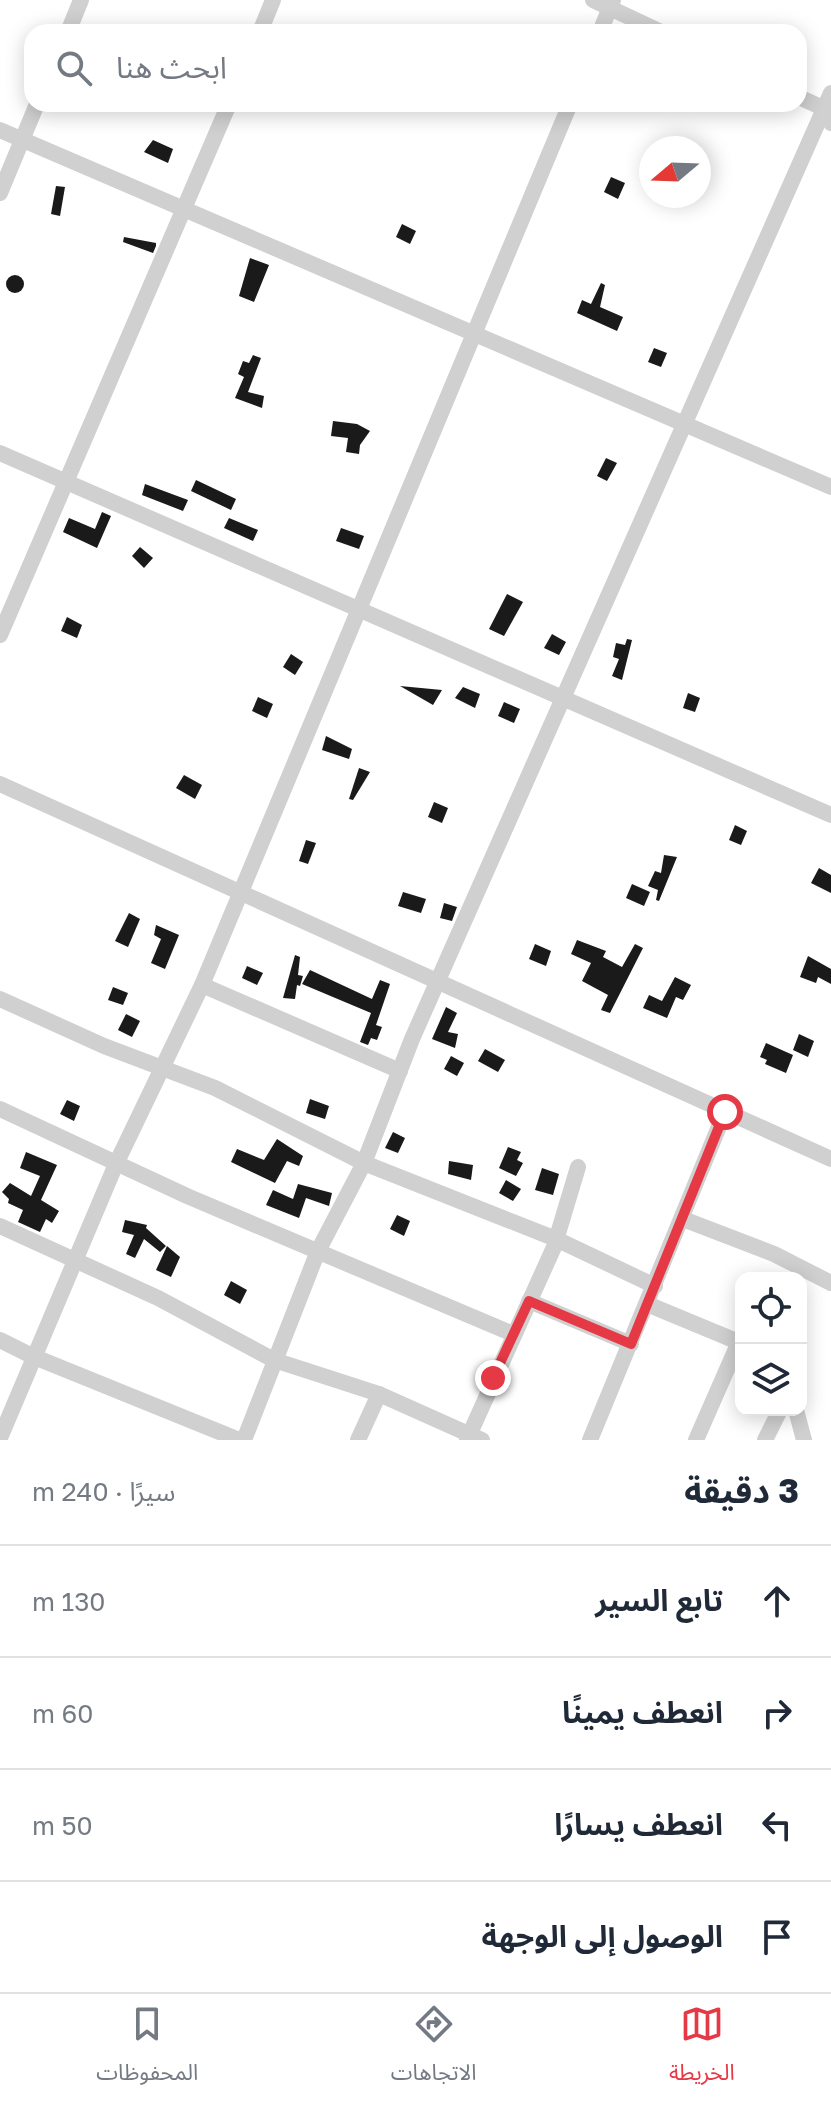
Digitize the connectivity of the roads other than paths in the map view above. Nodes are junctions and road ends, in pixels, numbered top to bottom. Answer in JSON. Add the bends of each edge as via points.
{"nodes":[{"id":1,"x":81,"y":0,"type":"edge"},
{"id":2,"x":273,"y":0,"type":"edge"},
{"id":3,"x":593,"y":0,"type":"edge"},
{"id":4,"x":611,"y":4,"type":"edge"},
{"id":5,"x":71,"y":24,"type":"edge"},
{"id":6,"x":263,"y":24,"type":"edge"},
{"id":7,"x":603,"y":24,"type":"edge"},
{"id":8,"x":647,"y":24,"type":"edge"},
{"id":9,"x":831,"y":93,"type":"edge"},
{"id":10,"x":807,"y":102,"type":"edge"},
{"id":11,"x":34,"y":112,"type":"edge"},
{"id":12,"x":226,"y":112,"type":"edge"},
{"id":13,"x":567,"y":112,"type":"edge"},
{"id":14,"x":828,"y":116,"type":"edge"},
{"id":15,"x":0,"y":130,"type":"edge"},
{"id":16,"x":22,"y":141,"type":"junction"},
{"id":17,"x":0,"y":193,"type":"edge"},
{"id":18,"x":183,"y":210,"type":"junction"},
{"id":19,"x":474,"y":334,"type":"junction"},
{"id":20,"x":685,"y":424,"type":"junction"},
{"id":21,"x":0,"y":453,"type":"edge"},
{"id":22,"x":66,"y":482,"type":"junction"},
{"id":23,"x":831,"y":487,"type":"edge"},
{"id":24,"x":358,"y":609,"type":"junction"},
{"id":25,"x":0,"y":635,"type":"edge"},
{"id":26,"x":563,"y":699,"type":"junction"},
{"id":27,"x":0,"y":784,"type":"edge"},
{"id":28,"x":831,"y":815,"type":"edge"},
{"id":29,"x":240,"y":893,"type":"junction"},
{"id":30,"x":438,"y":981,"type":"junction"},
{"id":31,"x":202,"y":985,"type":"junction"},
{"id":32,"x":0,"y":999,"type":"edge"},
{"id":33,"x":161,"y":1068,"type":"junction"},
{"id":34,"x":400,"y":1071,"type":"junction"},
{"id":35,"x":0,"y":1109,"type":"edge"},
{"id":36,"x":725,"y":1112,"type":"junction"},
{"id":37,"x":831,"y":1159,"type":"edge"},
{"id":38,"x":364,"y":1163,"type":"junction"},
{"id":39,"x":116,"y":1164,"type":"junction"},
{"id":40,"x":578,"y":1167,"type":"dead end"},
{"id":41,"x":683,"y":1219,"type":"junction"},
{"id":42,"x":0,"y":1226,"type":"edge"},
{"id":43,"x":556,"y":1239,"type":"junction"},
{"id":44,"x":318,"y":1251,"type":"junction"},
{"id":45,"x":75,"y":1260,"type":"junction"},
{"id":46,"x":831,"y":1283,"type":"edge"},
{"id":47,"x":655,"y":1286,"type":"junction"},
{"id":48,"x":529,"y":1301,"type":"junction"},
{"id":49,"x":647,"y":1304,"type":"junction"},
{"id":50,"x":513,"y":1334,"type":"junction"},
{"id":51,"x":0,"y":1340,"type":"edge"},
{"id":52,"x":735,"y":1341,"type":"edge"},
{"id":53,"x":631,"y":1344,"type":"junction"},
{"id":54,"x":740,"y":1344,"type":"edge"},
{"id":55,"x":32,"y":1356,"type":"junction"},
{"id":56,"x":274,"y":1360,"type":"junction"},
{"id":57,"x":379,"y":1394,"type":"junction"},
{"id":58,"x":777,"y":1416,"type":"edge"},
{"id":59,"x":798,"y":1416,"type":"edge"},
{"id":60,"x":0,"y":1438,"type":"edge"},
{"id":61,"x":473,"y":1438,"type":"edge"},
{"id":62,"x":242,"y":1440,"type":"edge"},
{"id":63,"x":358,"y":1440,"type":"edge"},
{"id":64,"x":590,"y":1440,"type":"edge"},
{"id":65,"x":696,"y":1440,"type":"edge"},
{"id":66,"x":765,"y":1440,"type":"edge"},
{"id":67,"x":804,"y":1440,"type":"edge"}],
"edges":[{"from":1,"to":5,"type":"street"},
{"from":2,"to":6,"type":"street"},
{"from":3,"to":4,"type":"street"},
{"from":4,"to":7,"type":"street"},
{"from":4,"to":8,"type":"street"},
{"from":9,"to":14,"type":"street"},
{"from":10,"to":14,"type":"street"},
{"from":11,"to":16,"type":"street"},
{"from":12,"to":18,"type":"street"},
{"from":13,"to":19,"type":"street"},
{"from":14,"to":20,"type":"street"},
{"from":15,"to":16,"type":"street"},
{"from":16,"to":17,"type":"street"},
{"from":16,"to":18,"type":"street"},
{"from":18,"to":19,"type":"street"},
{"from":18,"to":22,"type":"street"},
{"from":19,"to":20,"type":"street"},
{"from":19,"to":24,"type":"street"},
{"from":20,"to":23,"type":"street"},
{"from":20,"to":26,"type":"street"},
{"from":21,"to":22,"type":"street"},
{"from":22,"to":24,"type":"street"},
{"from":22,"to":25,"type":"street"},
{"from":24,"to":26,"type":"street"},
{"from":24,"to":29,"type":"street"},
{"from":26,"to":28,"type":"street"},
{"from":26,"to":30,"type":"street"},
{"from":27,"to":29,"type":"street"},
{"from":29,"to":30,"type":"street"},
{"from":29,"to":31,"type":"street"},
{"from":30,"to":34,"type":"street"},
{"from":30,"to":36,"type":"street"},
{"from":31,"to":33,"type":"street"},
{"from":31,"to":34,"type":"street"},
{"from":32,"to":33,"type":"street"},
{"from":33,"to":38,"type":"street","via":[[215,1088]]},
{"from":33,"to":39,"type":"street"},
{"from":34,"to":38,"type":"street"},
{"from":35,"to":39,"type":"street"},
{"from":36,"to":37,"type":"street"},
{"from":36,"to":41,"type":"street"},
{"from":38,"to":43,"type":"street"},
{"from":38,"to":44,"type":"street"},
{"from":39,"to":44,"type":"street"},
{"from":39,"to":45,"type":"street"},
{"from":40,"to":43,"type":"street"},
{"from":41,"to":46,"type":"street"},
{"from":41,"to":47,"type":"street"},
{"from":42,"to":45,"type":"street"},
{"from":43,"to":47,"type":"street"},
{"from":43,"to":48,"type":"street"},
{"from":44,"to":50,"type":"street"},
{"from":44,"to":56,"type":"street"},
{"from":45,"to":55,"type":"street"},
{"from":45,"to":56,"type":"street"},
{"from":47,"to":49,"type":"street"},
{"from":48,"to":50,"type":"street"},
{"from":48,"to":53,"type":"street"},
{"from":49,"to":52,"type":"street"},
{"from":49,"to":53,"type":"street"},
{"from":50,"to":61,"type":"street"},
{"from":51,"to":55,"type":"street"},
{"from":53,"to":64,"type":"street"},
{"from":54,"to":65,"type":"street"},
{"from":55,"to":60,"type":"street"},
{"from":55,"to":62,"type":"street"},
{"from":56,"to":57,"type":"street"},
{"from":56,"to":62,"type":"street"},
{"from":57,"to":61,"type":"street"},
{"from":57,"to":63,"type":"street"},
{"from":58,"to":66,"type":"street"},
{"from":59,"to":67,"type":"street"}]}
